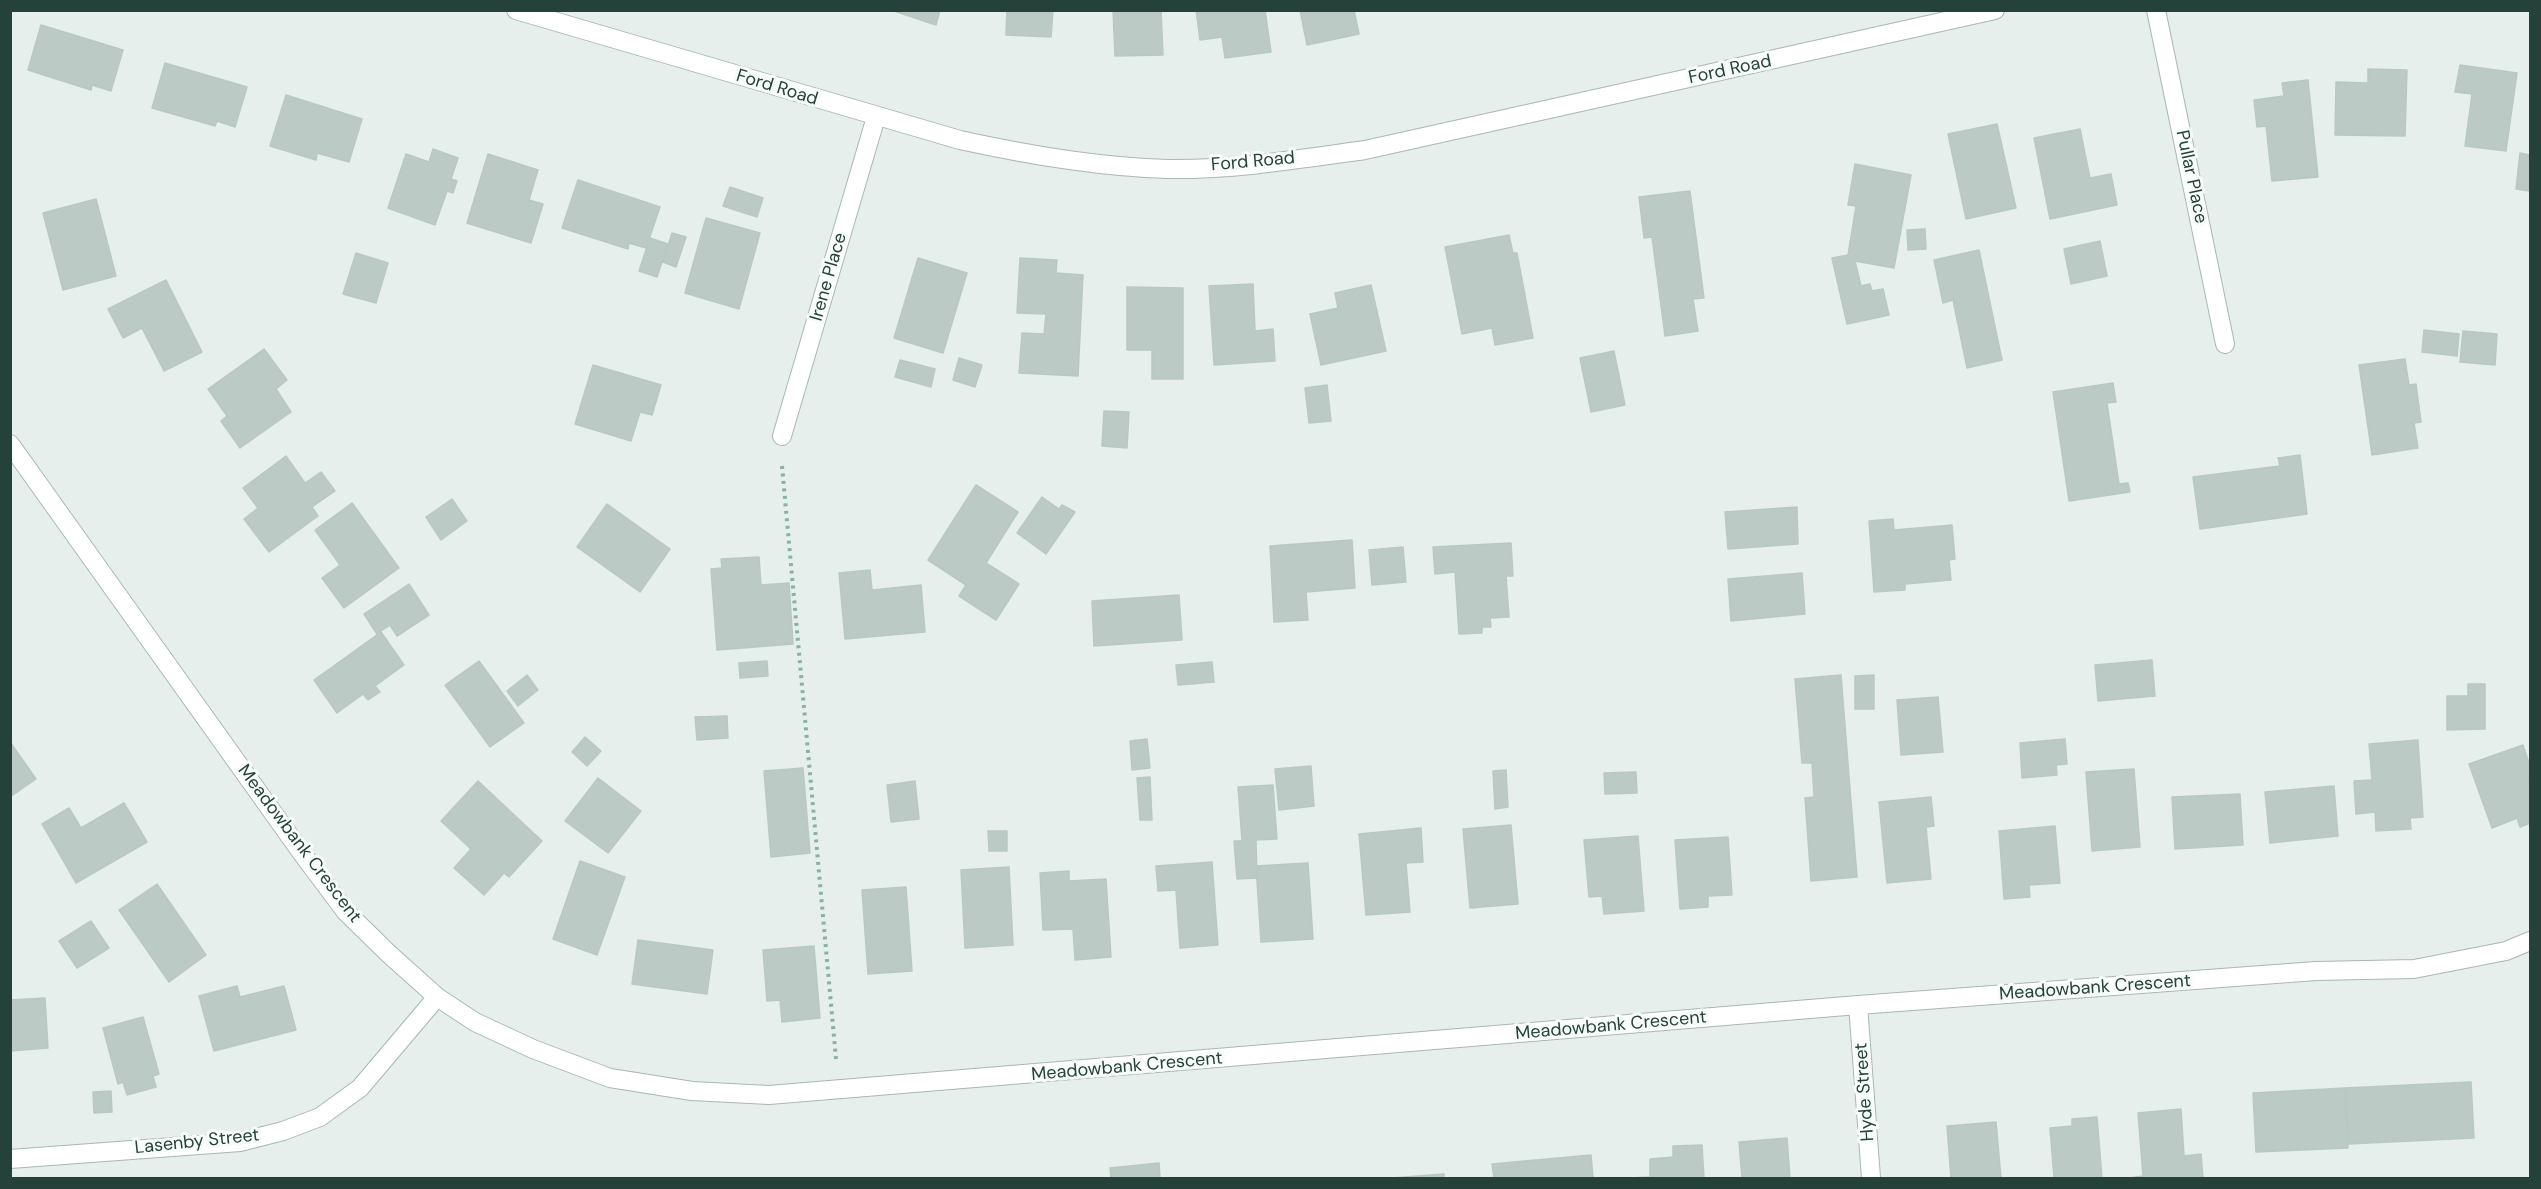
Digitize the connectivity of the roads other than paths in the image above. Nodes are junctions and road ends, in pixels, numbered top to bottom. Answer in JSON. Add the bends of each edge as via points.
{"nodes":[{"id":1,"x":516,"y":10,"type":"edge"},
{"id":2,"x":1995,"y":10,"type":"edge"},
{"id":3,"x":2156,"y":10,"type":"edge"},
{"id":4,"x":876,"y":117,"type":"junction"},
{"id":5,"x":2225,"y":344,"type":"dead end"},
{"id":6,"x":782,"y":436,"type":"road end"},
{"id":7,"x":10,"y":444,"type":"edge"},
{"id":8,"x":2530,"y":941,"type":"edge"},
{"id":9,"x":437,"y":998,"type":"junction"},
{"id":10,"x":1858,"y":1005,"type":"junction"},
{"id":11,"x":10,"y":1159,"type":"edge"},
{"id":12,"x":1871,"y":1179,"type":"edge"}],
"edges":[{"from":1,"to":4,"type":"street","name":"Ford Road"},
{"from":2,"to":4,"type":"street","name":"Ford Road","via":[[1365,150],[1283,160],[1170,169],[1118,165],[1030,155]]},
{"from":3,"to":5,"type":"street","name":"Pullar Place"},
{"from":4,"to":6,"type":"street","name":"Irene Place"},
{"from":7,"to":9,"type":"street","name":"Meadowbank Crescent","via":[[340,903]]},
{"from":8,"to":10,"type":"street","name":"Meadowbank Crescent","via":[[2506,951],[2414,969],[2316,971]]},
{"from":9,"to":10,"type":"street","name":"Meadowbank Crescent","via":[[523,1045],[610,1078],[692,1091],[770,1095]]},
{"from":9,"to":11,"type":"street","name":"Lasenby Street","via":[[360,1088],[320,1117],[283,1131],[240,1142]]},
{"from":10,"to":12,"type":"street","name":"Hyde Street"}]}
